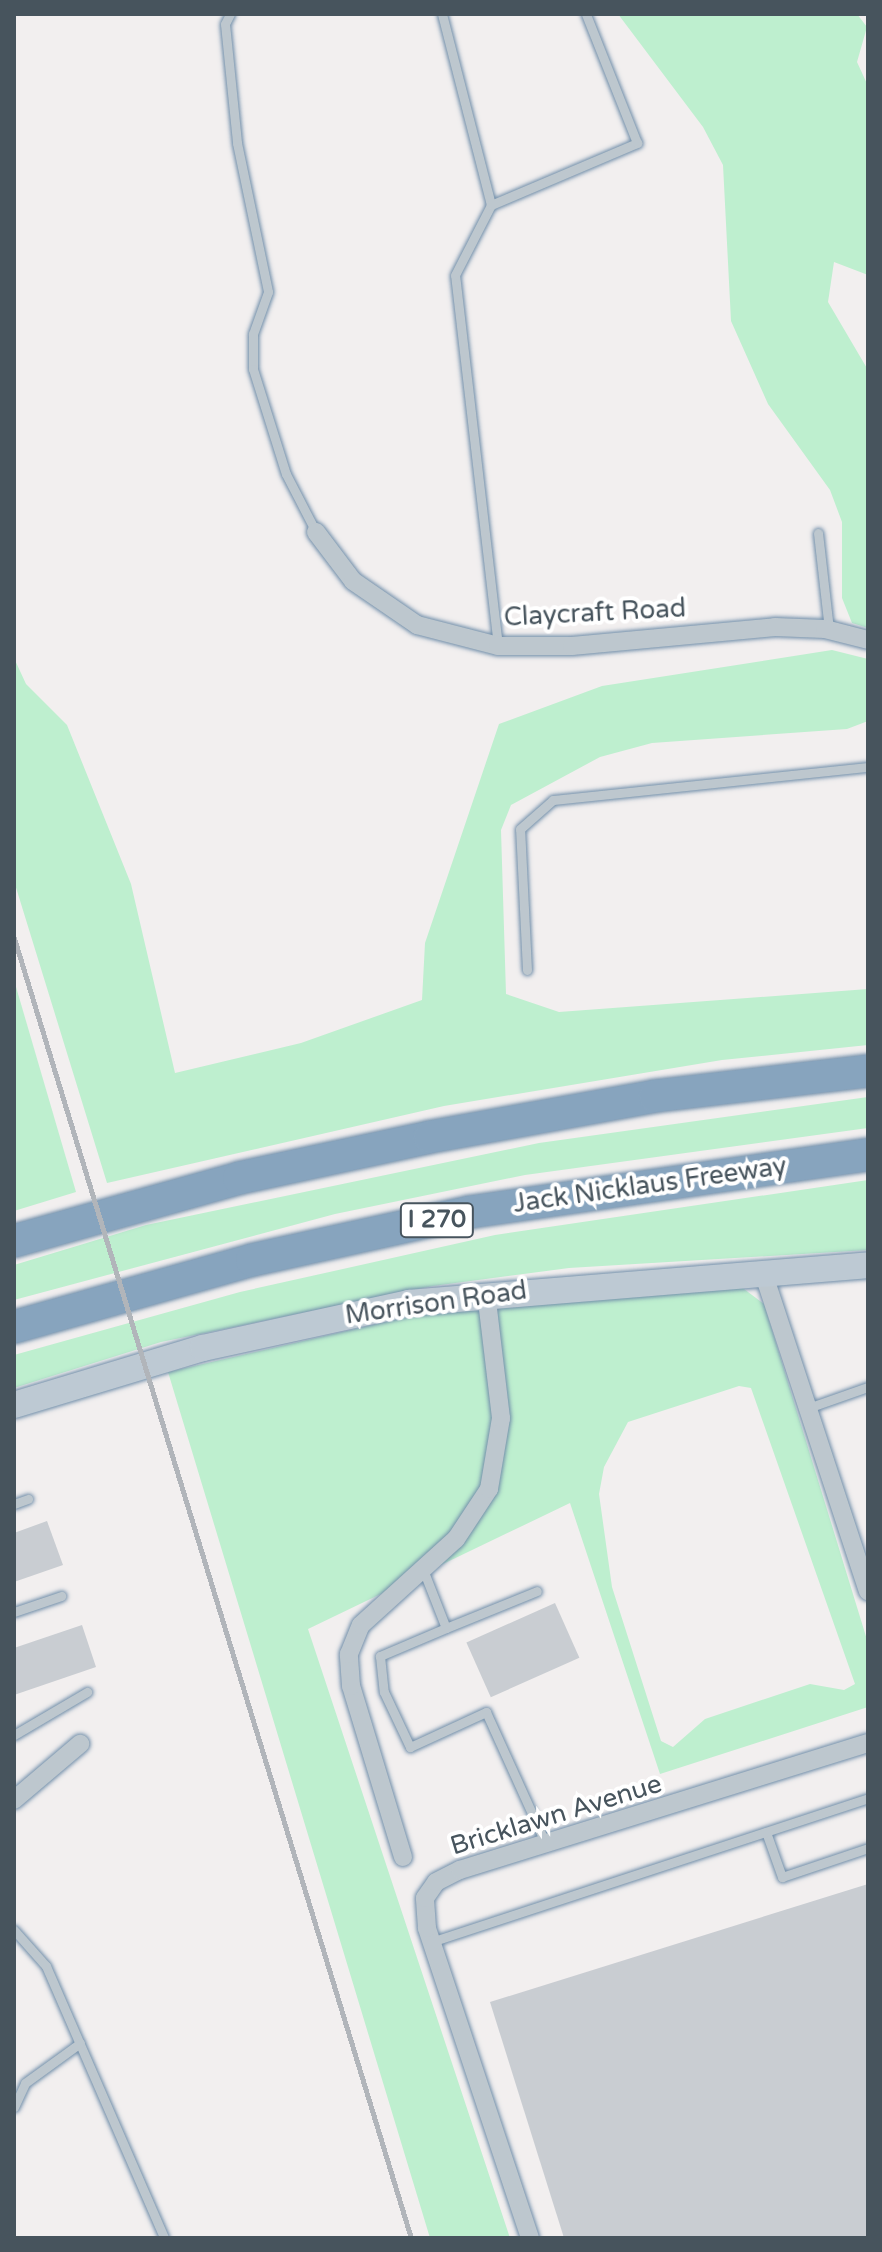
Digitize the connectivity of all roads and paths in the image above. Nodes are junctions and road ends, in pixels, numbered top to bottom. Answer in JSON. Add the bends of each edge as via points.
{"nodes":[{"id":1,"x":230,"y":14,"type":"edge"},
{"id":2,"x":442,"y":14,"type":"edge"},
{"id":3,"x":586,"y":14,"type":"edge"},
{"id":4,"x":491,"y":205,"type":"junction"},
{"id":5,"x":316,"y":532,"type":"joint"},
{"id":6,"x":818,"y":533,"type":"dead end"},
{"id":7,"x":829,"y":630,"type":"junction"},
{"id":8,"x":868,"y":640,"type":"edge"},
{"id":9,"x":498,"y":646,"type":"junction"},
{"id":10,"x":868,"y":767,"type":"edge"},
{"id":11,"x":527,"y":970,"type":"dead end"},
{"id":12,"x":868,"y":1071,"type":"edge"},
{"id":13,"x":868,"y":1155,"type":"edge"},
{"id":14,"x":14,"y":1241,"type":"edge"},
{"id":15,"x":868,"y":1265,"type":"edge"},
{"id":16,"x":763,"y":1272,"type":"junction"},
{"id":17,"x":486,"y":1293,"type":"junction"},
{"id":18,"x":14,"y":1327,"type":"edge"},
{"id":19,"x":868,"y":1387,"type":"edge"},
{"id":20,"x":14,"y":1405,"type":"edge"},
{"id":21,"x":808,"y":1408,"type":"junction"},
{"id":22,"x":28,"y":1499,"type":"dead end"},
{"id":23,"x":14,"y":1504,"type":"edge"},
{"id":24,"x":424,"y":1572,"type":"junction"},
{"id":25,"x":537,"y":1591,"type":"dead end"},
{"id":26,"x":868,"y":1591,"type":"edge"},
{"id":27,"x":61,"y":1596,"type":"dead end"},
{"id":28,"x":14,"y":1612,"type":"edge"},
{"id":29,"x":446,"y":1628,"type":"junction"},
{"id":30,"x":87,"y":1692,"type":"dead end"},
{"id":31,"x":14,"y":1735,"type":"edge"},
{"id":32,"x":868,"y":1743,"type":"edge"},
{"id":33,"x":80,"y":1744,"type":"dead end"},
{"id":34,"x":868,"y":1798,"type":"edge"},
{"id":35,"x":14,"y":1800,"type":"edge"},
{"id":36,"x":766,"y":1832,"type":"junction"},
{"id":37,"x":546,"y":1844,"type":"junction"},
{"id":38,"x":868,"y":1848,"type":"edge"},
{"id":39,"x":403,"y":1857,"type":"dead end"},
{"id":40,"x":14,"y":1930,"type":"edge"},
{"id":41,"x":431,"y":1942,"type":"junction"},
{"id":42,"x":80,"y":2043,"type":"junction"},
{"id":43,"x":14,"y":2107,"type":"edge"},
{"id":44,"x":164,"y":2238,"type":"edge"},
{"id":45,"x":530,"y":2238,"type":"edge"}],
"edges":[{"from":1,"to":5,"type":"lane","via":[[225,24],[238,154],[268,292],[253,334],[253,369],[286,474]]},
{"from":2,"to":4,"type":"lane"},
{"from":3,"to":4,"type":"lane","via":[[637,143]]},
{"from":4,"to":9,"type":"lane","via":[[453,288]]},
{"from":5,"to":9,"type":"street","name":"Claycraft Road","via":[[353,581],[417,625]]},
{"from":6,"to":7,"type":"lane"},
{"from":7,"to":8,"type":"street","name":"Claycraft Road"},
{"from":7,"to":9,"type":"street","name":"Claycraft Road","via":[[775,627],[572,646]]},
{"from":10,"to":11,"type":"lane","via":[[553,800],[520,829]]},
{"from":12,"to":14,"type":"highway","via":[[655,1096],[430,1137],[239,1178]]},
{"from":13,"to":18,"type":"highway","name":"Jack Nicklaus Freeway","number":"I 270","via":[[470,1212],[252,1260]]},
{"from":15,"to":16,"type":"street","name":"Morrison Road"},
{"from":16,"to":17,"type":"street","name":"Morrison Road"},
{"from":16,"to":21,"type":"street"},
{"from":17,"to":20,"type":"street","name":"Morrison Road","via":[[262,1333]]},
{"from":17,"to":24,"type":"street","via":[[501,1418],[489,1489],[456,1539]]},
{"from":19,"to":21,"type":"lane"},
{"from":21,"to":26,"type":"street"},
{"from":22,"to":23,"type":"lane"},
{"from":24,"to":29,"type":"lane"},
{"from":24,"to":39,"type":"street","via":[[361,1625],[349,1654],[351,1686]]},
{"from":25,"to":29,"type":"lane"},
{"from":27,"to":28,"type":"lane"},
{"from":29,"to":37,"type":"lane","via":[[380,1656],[380,1681],[391,1706],[410,1747],[486,1712]]},
{"from":30,"to":31,"type":"lane"},
{"from":32,"to":37,"type":"street","name":"Bricklawn Avenue"},
{"from":33,"to":35,"type":"street"},
{"from":34,"to":36,"type":"lane"},
{"from":36,"to":38,"type":"lane","via":[[782,1877]]},
{"from":36,"to":41,"type":"lane"},
{"from":37,"to":41,"type":"street","name":"Bricklawn Avenue","via":[[436,1882],[425,1898]]},
{"from":40,"to":42,"type":"lane","via":[[46,1966]]},
{"from":41,"to":45,"type":"street","name":"Bricklawn Avenue"},
{"from":42,"to":43,"type":"lane","via":[[25,2083]]},
{"from":42,"to":44,"type":"lane"}]}
